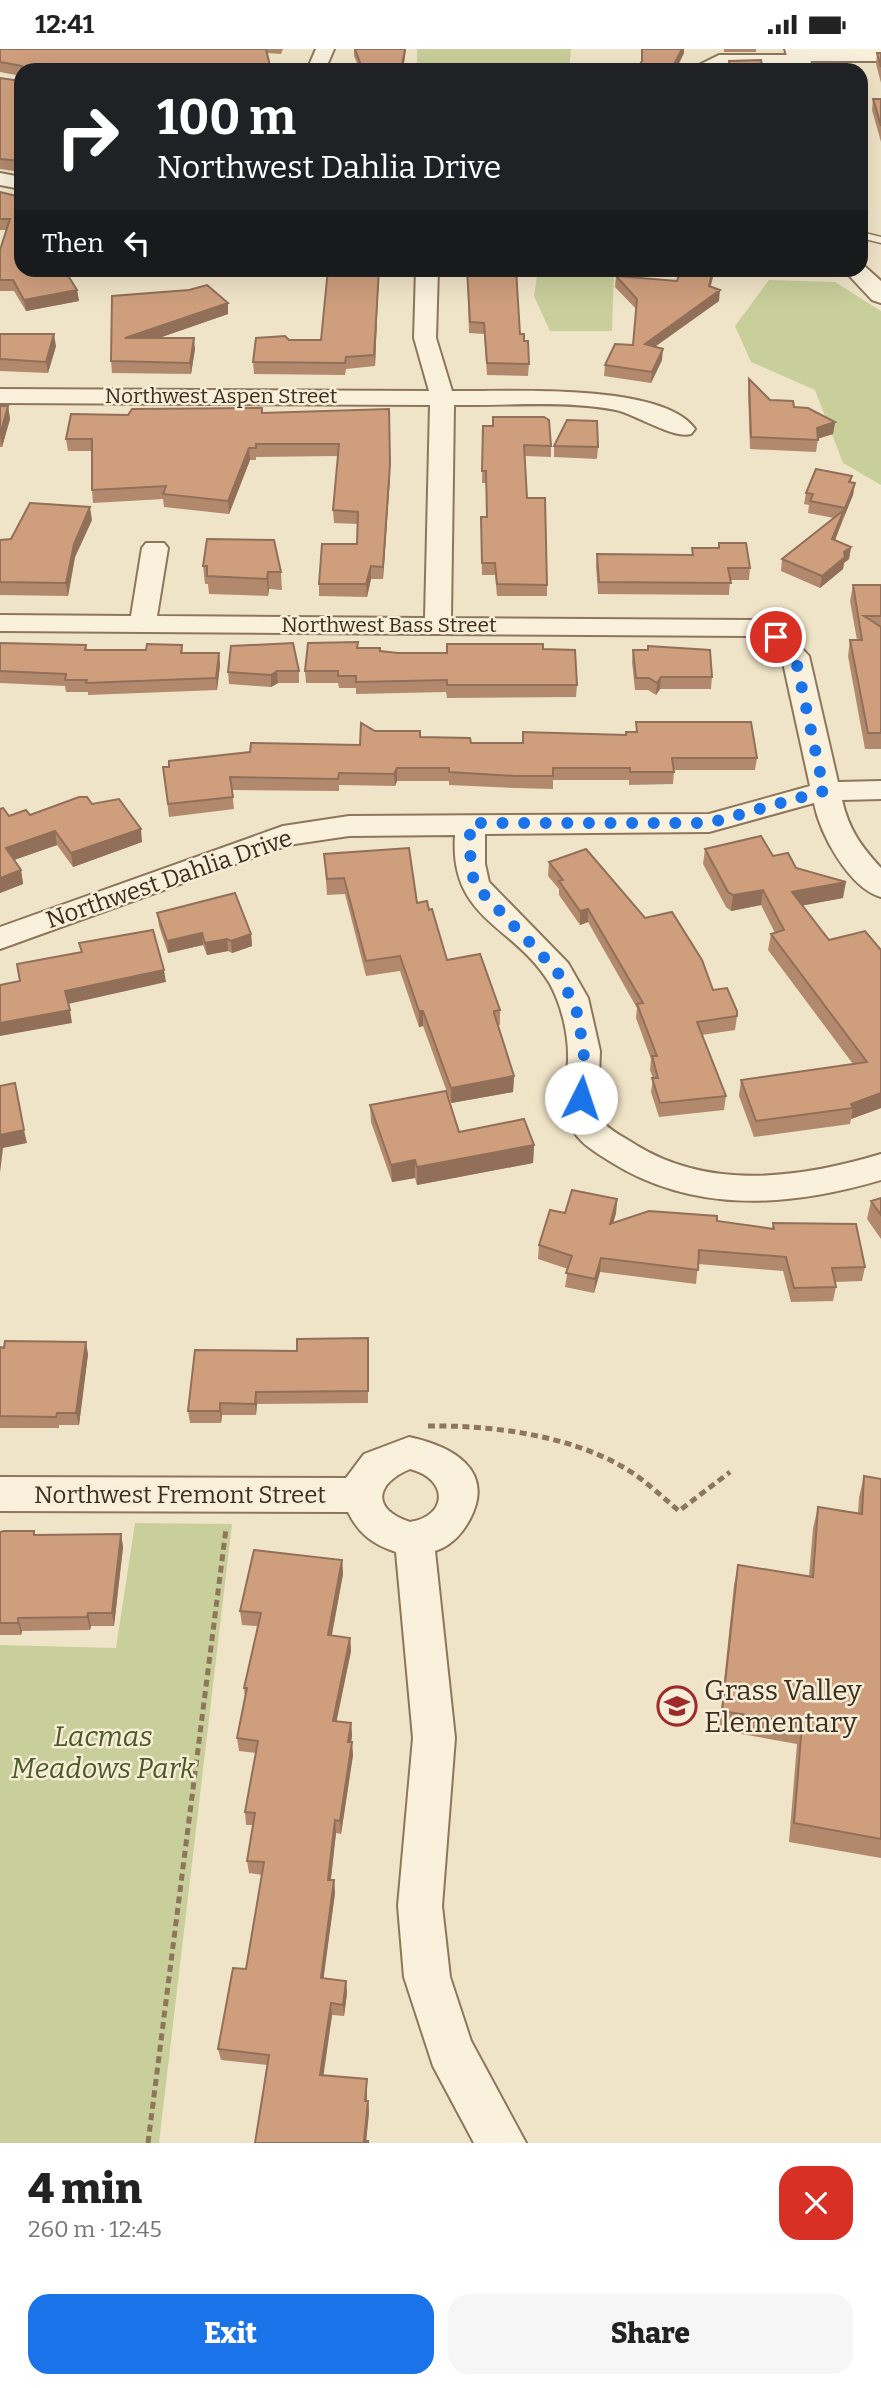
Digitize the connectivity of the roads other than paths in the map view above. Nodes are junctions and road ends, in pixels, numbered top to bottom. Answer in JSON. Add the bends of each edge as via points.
{"nodes":[{"id":1,"x":881,"y":55,"type":"edge"},
{"id":2,"x":799,"y":59,"type":"edge"},
{"id":3,"x":714,"y":63,"type":"edge"},
{"id":4,"x":427,"y":277,"type":"edge"},
{"id":5,"x":863,"y":277,"type":"edge"},
{"id":6,"x":881,"y":295,"type":"edge"},
{"id":7,"x":0,"y":395,"type":"edge"},
{"id":8,"x":442,"y":396,"type":"junction"},
{"id":9,"x":683,"y":429,"type":"dead end"},
{"id":10,"x":155,"y":548,"type":"dead end"},
{"id":11,"x":0,"y":623,"type":"edge"},
{"id":12,"x":143,"y":624,"type":"junction"},
{"id":13,"x":438,"y":625,"type":"junction"},
{"id":14,"x":881,"y":790,"type":"edge"},
{"id":15,"x":824,"y":791,"type":"junction"},
{"id":16,"x":471,"y":823,"type":"junction"},
{"id":17,"x":881,"y":887,"type":"edge"},
{"id":18,"x":0,"y":938,"type":"edge"},
{"id":19,"x":881,"y":1167,"type":"edge"},
{"id":20,"x":0,"y":1495,"type":"edge"},
{"id":21,"x":361,"y":1496,"type":"junction"},
{"id":22,"x":414,"y":1538,"type":"junction"},
{"id":23,"x":502,"y":2143,"type":"edge"}],
"edges":[{"from":1,"to":2,"type":"street"},
{"from":2,"to":3,"type":"street"},
{"from":4,"to":8,"type":"street","via":[[425,338]]},
{"from":5,"to":6,"type":"street"},
{"from":7,"to":8,"type":"street","name":"Northwest Aspen Street"},
{"from":8,"to":9,"type":"street","name":"Northwest Aspen Street","via":[[592,399],[637,406]]},
{"from":8,"to":13,"type":"street"},
{"from":10,"to":12,"type":"street"},
{"from":11,"to":12,"type":"street","name":"Northwest Bass Street"},
{"from":12,"to":13,"type":"street","name":"Northwest Bass Street"},
{"from":13,"to":15,"type":"street","name":"Northwest Bass Street","via":[[704,626],[753,628],[776,637],[795,656]]},
{"from":14,"to":15,"type":"street","name":"Northwest Dahlia Drive"},
{"from":15,"to":16,"type":"street","name":"Northwest Dahlia Drive","via":[[709,823]]},
{"from":15,"to":17,"type":"street","via":[[844,846]]},
{"from":16,"to":18,"type":"street","name":"Northwest Dahlia Drive","via":[[349,826],[283,836]]},
{"from":16,"to":19,"type":"street","via":[[474,884],[557,971],[576,1008],[584,1051],[581,1098],[589,1129],[627,1158],[679,1180],[742,1190],[796,1185]]},
{"from":20,"to":21,"type":"street","name":"Northwest Fremont Street"},
{"from":21,"to":22,"type":"street","via":[[364,1512],[383,1532]]},
{"from":21,"to":22,"type":"street","via":[[365,1479],[389,1457],[409,1453],[430,1456],[447,1467],[460,1488],[458,1508],[446,1526]]},
{"from":22,"to":23,"type":"street","via":[[434,1738],[419,1906],[427,1977],[450,2049]]}]}
